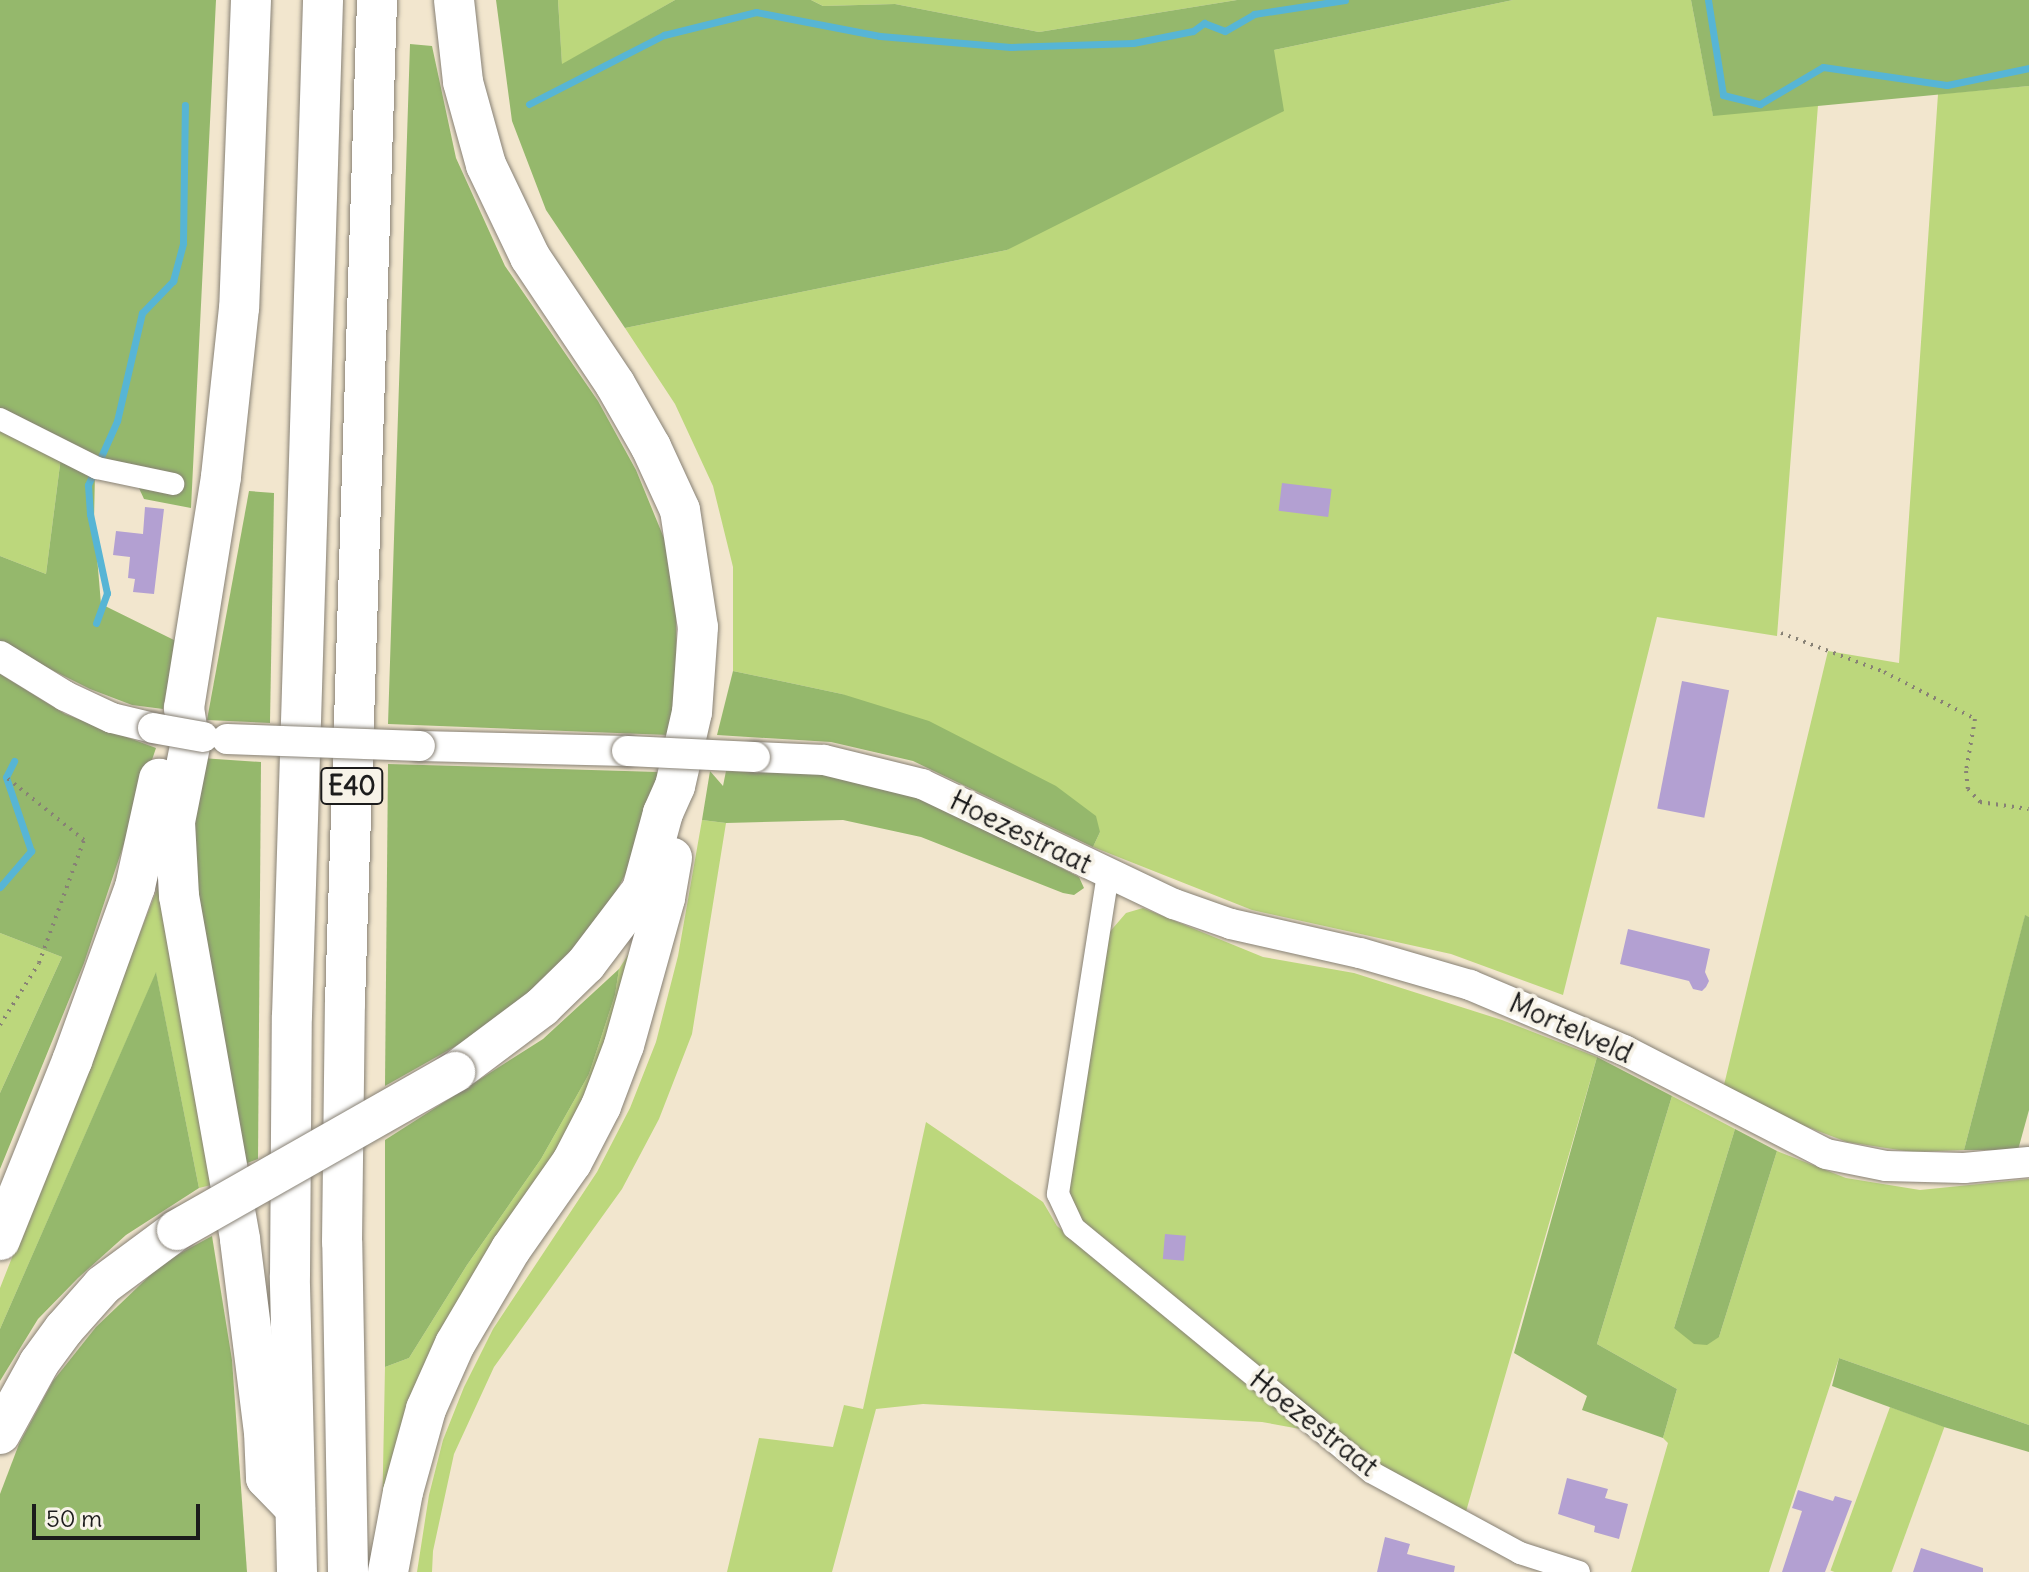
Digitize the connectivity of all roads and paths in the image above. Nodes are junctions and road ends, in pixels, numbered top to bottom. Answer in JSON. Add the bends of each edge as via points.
{"nodes":[{"id":1,"x":251,"y":0,"type":"edge"},
{"id":2,"x":323,"y":0,"type":"edge"},
{"id":3,"x":377,"y":0,"type":"edge"},
{"id":4,"x":454,"y":0,"type":"edge"},
{"id":5,"x":0,"y":419,"type":"edge"},
{"id":6,"x":173,"y":484,"type":"dead end"},
{"id":7,"x":1781,"y":633,"type":"dead end"},
{"id":8,"x":0,"y":656,"type":"edge"},
{"id":9,"x":192,"y":728,"type":"junction"},
{"id":10,"x":6,"y":777,"type":"dead end"},
{"id":11,"x":675,"y":786,"type":"junction"},
{"id":12,"x":2029,"y":809,"type":"edge"},
{"id":13,"x":1108,"y":874,"type":"junction"},
{"id":14,"x":0,"y":1025,"type":"edge"},
{"id":15,"x":2029,"y":1162,"type":"edge"},
{"id":16,"x":0,"y":1240,"type":"edge"},
{"id":17,"x":0,"y":1434,"type":"edge"},
{"id":18,"x":295,"y":1508,"type":"junction"},
{"id":19,"x":297,"y":1572,"type":"edge"},
{"id":20,"x":348,"y":1572,"type":"edge"},
{"id":21,"x":388,"y":1572,"type":"edge"},
{"id":22,"x":1579,"y":1572,"type":"edge"}],
"edges":[{"from":1,"to":9,"type":"highway","via":[[237,322]]},
{"from":2,"to":18,"type":"highway","number":"E40","via":[[292,1016]]},
{"from":3,"to":20,"type":"highway","number":"E40","via":[[345,1003],[342,1242]]},
{"from":4,"to":11,"type":"highway","via":[[463,82],[486,165],[530,257],[615,384],[680,510],[698,627],[692,712]]},
{"from":5,"to":6,"type":"street","via":[[97,468]]},
{"from":7,"to":12,"type":"path","via":[[1884,672],[1975,719],[1968,789],[1980,802]]},
{"from":8,"to":9,"type":"street","name":"Hoezestraat","via":[[112,718]]},
{"from":9,"to":13,"type":"street","name":"Hoezestraat","bridge":true,"via":[[420,746],[824,760],[922,784]]},
{"from":9,"to":16,"type":"highway","via":[[168,738],[135,887]]},
{"from":9,"to":18,"type":"highway","via":[[175,822],[179,896],[240,1240],[266,1478]]},
{"from":10,"to":14,"type":"path","via":[[84,840],[39,963]]},
{"from":11,"to":17,"type":"highway","bridge":true,"via":[[642,890],[586,964],[542,1007],[455,1072],[177,1230],[103,1285],[39,1363]]},
{"from":11,"to":21,"type":"highway","via":[[679,817],[665,898],[624,1045],[572,1162],[511,1249],[455,1344],[426,1409]]},
{"from":13,"to":15,"type":"street","name":"Mortelveld","via":[[1231,924],[1360,953],[1496,995],[1624,1050],[1826,1154],[1886,1166],[1964,1168]]},
{"from":13,"to":22,"type":"street","name":"Hoezestraat","via":[[1058,1194],[1074,1228],[1371,1472],[1520,1553]]},
{"from":18,"to":19,"type":"highway","number":"E40"}]}
